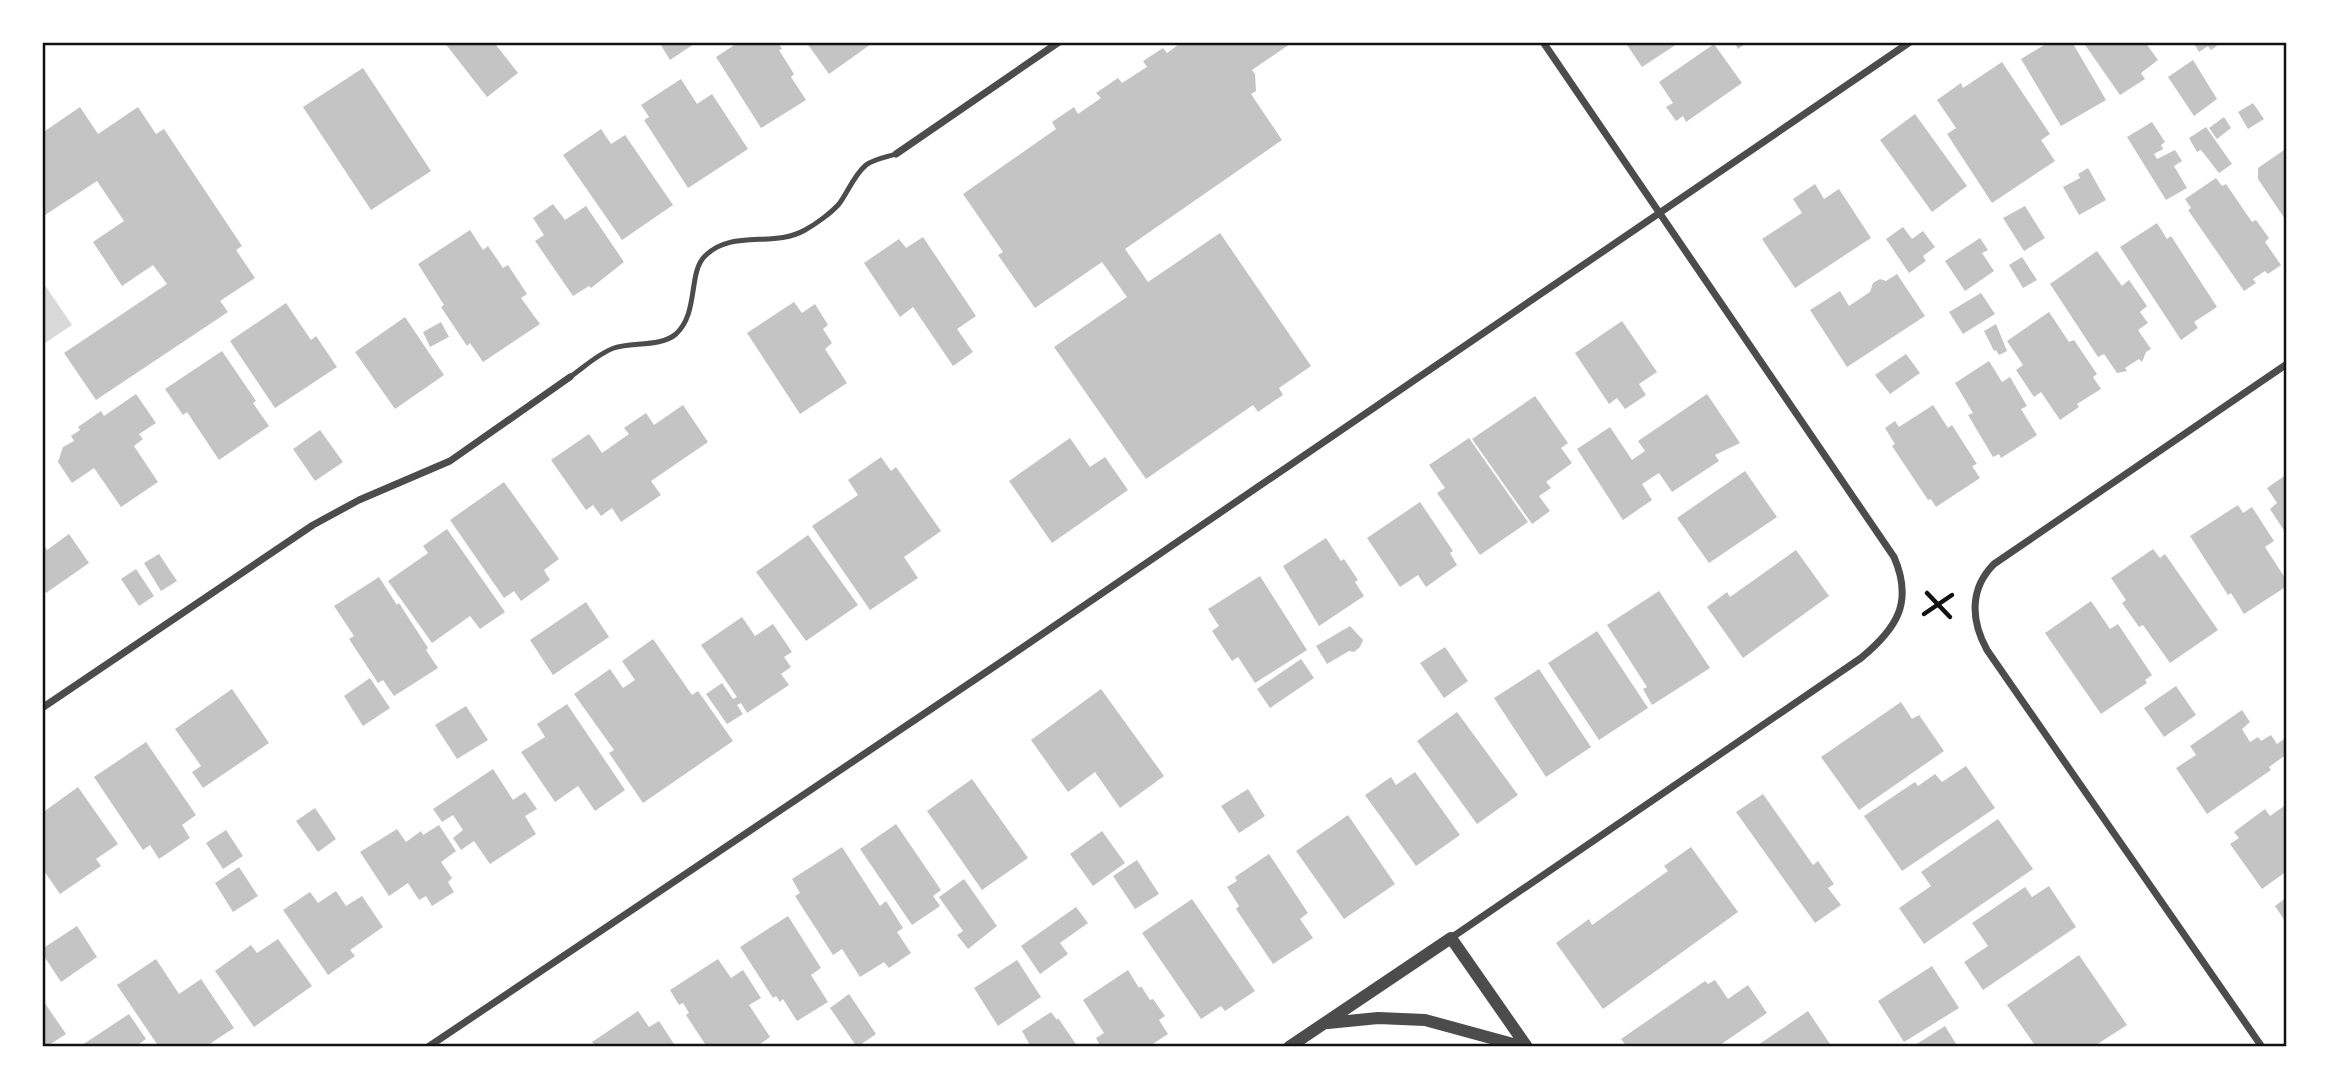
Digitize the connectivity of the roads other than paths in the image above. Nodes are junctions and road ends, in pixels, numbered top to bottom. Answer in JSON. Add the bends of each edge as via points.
{"nodes":[{"id":1,"x":1059,"y":42,"type":"edge"},
{"id":2,"x":1543,"y":42,"type":"edge"},
{"id":3,"x":1910,"y":42,"type":"edge"},
{"id":4,"x":896,"y":154,"type":"joint"},
{"id":5,"x":1660,"y":212,"type":"junction"},
{"id":6,"x":2287,"y":364,"type":"edge"},
{"id":7,"x":570,"y":377,"type":"joint"},
{"id":8,"x":42,"y":708,"type":"edge"},
{"id":9,"x":1451,"y":938,"type":"junction"},
{"id":10,"x":1324,"y":1023,"type":"junction"},
{"id":11,"x":428,"y":1047,"type":"edge"},
{"id":12,"x":1289,"y":1047,"type":"edge"},
{"id":13,"x":1525,"y":1047,"type":"edge"},
{"id":14,"x":2262,"y":1047,"type":"edge"}],
"edges":[{"from":1,"to":4,"type":"street"},
{"from":2,"to":5,"type":"street"},
{"from":3,"to":5,"type":"street"},
{"from":4,"to":7,"type":"lane","via":[[867,164],[838,205],[804,231],[769,240],[729,241],[704,256],[691,309],[676,334],[610,349]]},
{"from":5,"to":9,"type":"street","via":[[1894,557],[1902,579],[1903,603],[1882,641],[1850,666]]},
{"from":5,"to":11,"type":"street"},
{"from":6,"to":14,"type":"street","via":[[1994,564],[1976,594],[1974,609],[1987,650]]},
{"from":7,"to":8,"type":"street","via":[[450,461],[313,525]]},
{"from":9,"to":10,"type":"street"},
{"from":9,"to":13,"type":"street"},
{"from":10,"to":12,"type":"street"},
{"from":10,"to":13,"type":"street","via":[[1425,1020]]}]}
